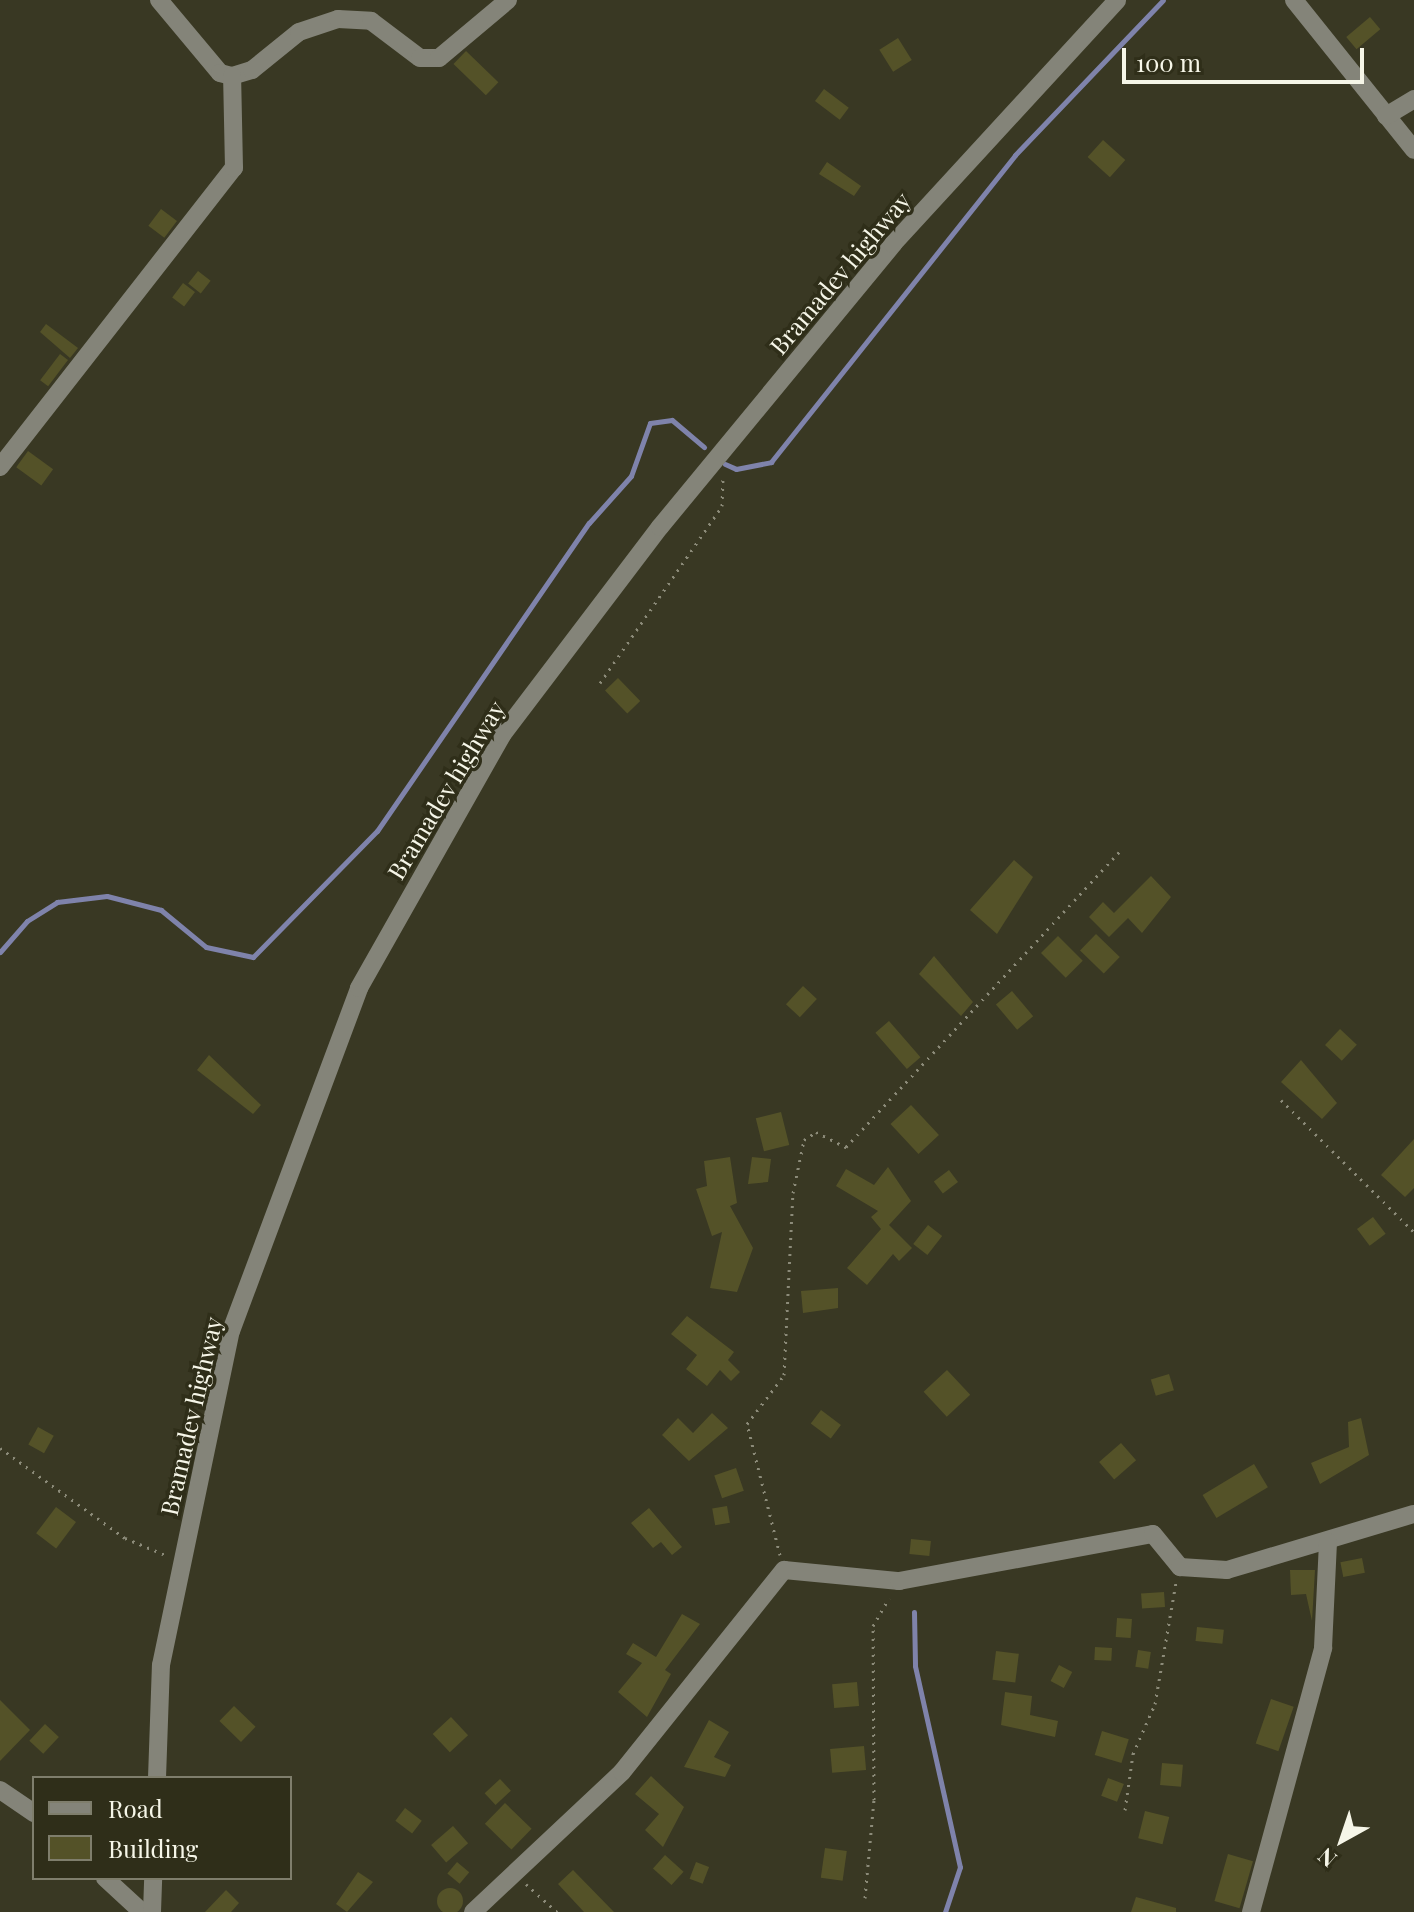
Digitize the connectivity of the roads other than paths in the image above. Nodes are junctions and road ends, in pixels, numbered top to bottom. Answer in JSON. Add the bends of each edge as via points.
{"nodes":[{"id":1,"x":159,"y":0,"type":"edge"},
{"id":2,"x":508,"y":0,"type":"edge"},
{"id":3,"x":1117,"y":0,"type":"edge"},
{"id":4,"x":1294,"y":0,"type":"edge"},
{"id":5,"x":232,"y":76,"type":"junction"},
{"id":6,"x":1414,"y":99,"type":"edge"},
{"id":7,"x":1386,"y":116,"type":"junction"},
{"id":8,"x":1414,"y":150,"type":"edge"},
{"id":9,"x":0,"y":467,"type":"edge"},
{"id":10,"x":1414,"y":1514,"type":"edge"},
{"id":11,"x":1328,"y":1542,"type":"junction"},
{"id":12,"x":157,"y":1776,"type":"edge"},
{"id":13,"x":0,"y":1790,"type":"edge"},
{"id":14,"x":32,"y":1812,"type":"edge"},
{"id":15,"x":107,"y":1880,"type":"edge"},
{"id":16,"x":153,"y":1880,"type":"edge"},
{"id":17,"x":142,"y":1912,"type":"edge"},
{"id":18,"x":152,"y":1912,"type":"edge"},
{"id":19,"x":473,"y":1912,"type":"edge"},
{"id":20,"x":1251,"y":1912,"type":"edge"}],
"edges":[{"from":1,"to":5,"type":"street","via":[[220,73]]},
{"from":2,"to":5,"type":"street","via":[[439,58],[420,58],[371,21],[338,19],[299,32],[252,70]]},
{"from":3,"to":12,"type":"street","name":"Bramadev highway","via":[[893,244],[714,461],[502,735],[359,988],[231,1331],[161,1665]]},
{"from":4,"to":7,"type":"street"},
{"from":5,"to":9,"type":"street","via":[[234,168]]},
{"from":6,"to":7,"type":"street"},
{"from":7,"to":8,"type":"street"},
{"from":10,"to":11,"type":"street"},
{"from":11,"to":19,"type":"street","via":[[1227,1570],[1180,1567],[1153,1534],[899,1581],[784,1570],[622,1772]]},
{"from":11,"to":20,"type":"street","via":[[1323,1648]]},
{"from":13,"to":14,"type":"street"},
{"from":15,"to":17,"type":"street"},
{"from":16,"to":18,"type":"street"}]}
